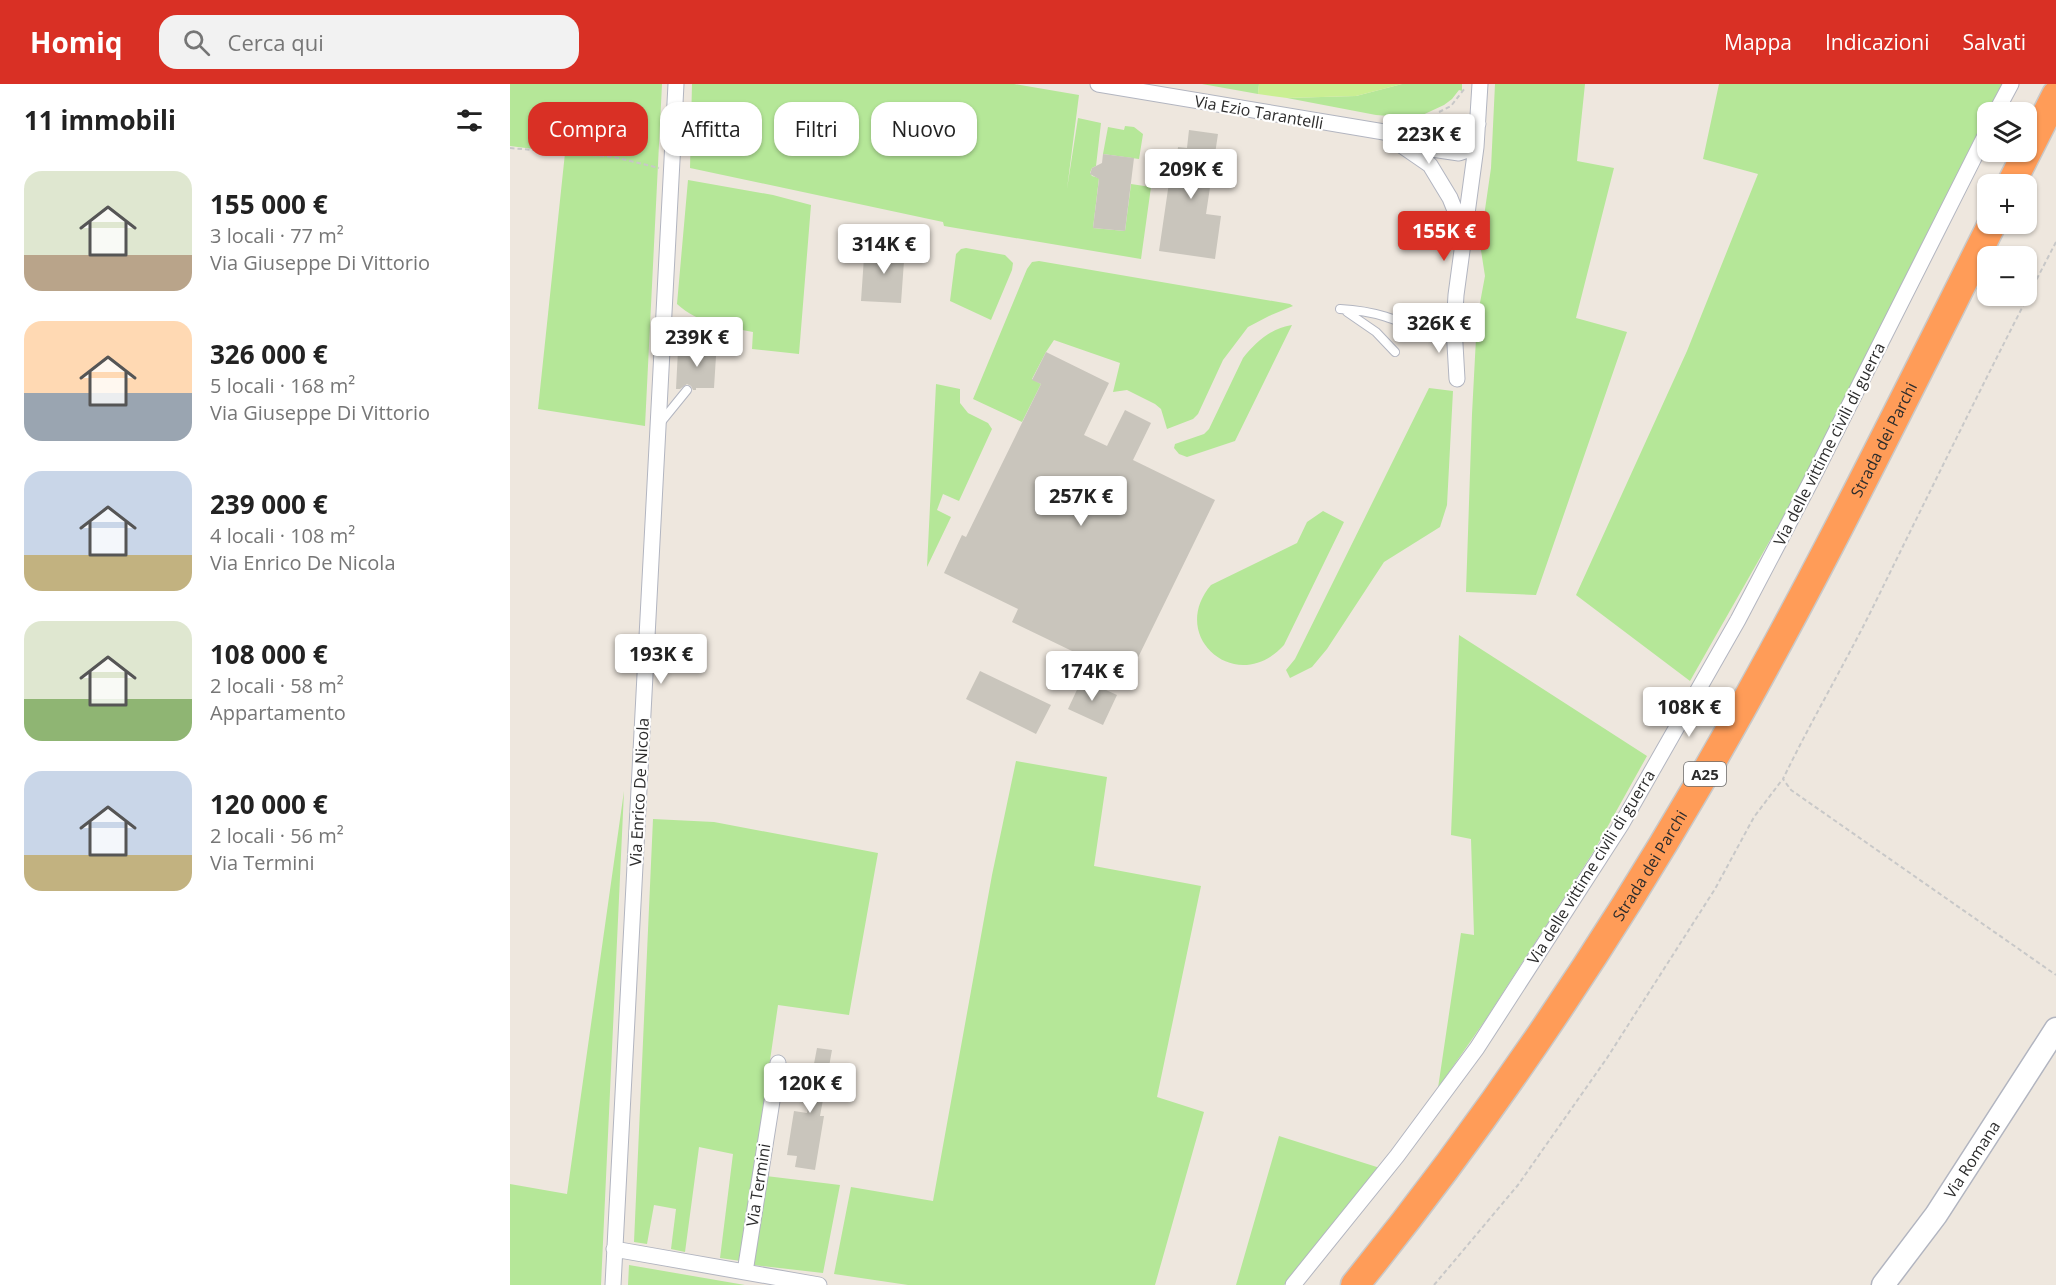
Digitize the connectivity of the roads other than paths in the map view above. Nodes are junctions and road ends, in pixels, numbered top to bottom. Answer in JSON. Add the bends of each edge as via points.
{"nodes":[{"id":1,"x":676,"y":84,"type":"edge"},
{"id":2,"x":1098,"y":84,"type":"edge"},
{"id":3,"x":1480,"y":84,"type":"edge"},
{"id":4,"x":2011,"y":84,"type":"edge"},
{"id":5,"x":2056,"y":95,"type":"edge"},
{"id":6,"x":2001,"y":102,"type":"edge"},
{"id":7,"x":1478,"y":124,"type":"junction"},
{"id":8,"x":1384,"y":132,"type":"junction"},
{"id":9,"x":2056,"y":135,"type":"edge"},
{"id":10,"x":1476,"y":147,"type":"junction"},
{"id":11,"x":1977,"y":152,"type":"edge"},
{"id":12,"x":2016,"y":174,"type":"edge"},
{"id":13,"x":2036,"y":174,"type":"edge"},
{"id":14,"x":1464,"y":234,"type":"junction"},
{"id":15,"x":1987,"y":234,"type":"edge"},
{"id":16,"x":1977,"y":294,"type":"edge"},
{"id":17,"x":664,"y":319,"type":"junction"},
{"id":18,"x":1431,"y":335,"type":"dead end"},
{"id":19,"x":689,"y":351,"type":"dead end"},
{"id":20,"x":1395,"y":352,"type":"dead end"},
{"id":21,"x":1456,"y":379,"type":"dead end"},
{"id":22,"x":687,"y":390,"type":"dead end"},
{"id":23,"x":658,"y":426,"type":"junction"},
{"id":24,"x":2056,"y":1029,"type":"edge"},
{"id":25,"x":778,"y":1063,"type":"dead end"},
{"id":26,"x":615,"y":1249,"type":"junction"},
{"id":27,"x":745,"y":1272,"type":"junction"},
{"id":28,"x":613,"y":1285,"type":"edge"},
{"id":29,"x":819,"y":1285,"type":"edge"},
{"id":30,"x":1293,"y":1285,"type":"edge"},
{"id":31,"x":1354,"y":1285,"type":"edge"},
{"id":32,"x":1378,"y":1285,"type":"edge"},
{"id":33,"x":1883,"y":1285,"type":"edge"}],
"edges":[{"from":1,"to":17,"type":"street","name":"Via Enrico De Nicola"},
{"from":2,"to":8,"type":"street","name":"Via Ezio Tarantelli"},
{"from":3,"to":7,"type":"street"},
{"from":4,"to":6,"type":"street"},
{"from":5,"to":12,"type":"highway"},
{"from":7,"to":8,"type":"street"},
{"from":7,"to":10,"type":"street"},
{"from":8,"to":10,"type":"street","via":[[1425,148],[1459,153]]},
{"from":8,"to":14,"type":"street","via":[[1430,165],[1450,198]]},
{"from":9,"to":13,"type":"highway"},
{"from":10,"to":14,"type":"street"},
{"from":11,"to":30,"type":"street","name":"Via delle vittime civili di guerra","via":[[1749,599],[1621,825],[1477,1048],[1397,1156]]},
{"from":14,"to":21,"type":"street","via":[[1454,327]]},
{"from":15,"to":31,"type":"highway","name":"Strada dei Parchi","number":"A25","via":[[1790,620],[1656,856],[1524,1058],[1442,1173]]},
{"from":16,"to":32,"type":"highway","name":"Strada dei Parchi","number":"A25","via":[[1805,630],[1676,857],[1539,1068]]},
{"from":17,"to":19,"type":"lane"},
{"from":17,"to":23,"type":"street","name":"Via Enrico De Nicola"},
{"from":18,"to":20,"type":"lane","via":[[1388,316],[1340,309],[1377,332]]},
{"from":22,"to":23,"type":"lane"},
{"from":23,"to":26,"type":"street","name":"Via Enrico De Nicola"},
{"from":24,"to":33,"type":"main road","name":"Via Romana","via":[[1936,1215]]},
{"from":25,"to":27,"type":"street","name":"Via Termini"},
{"from":26,"to":27,"type":"street"},
{"from":26,"to":28,"type":"street","name":"Via Enrico De Nicola"},
{"from":27,"to":29,"type":"street"}]}
